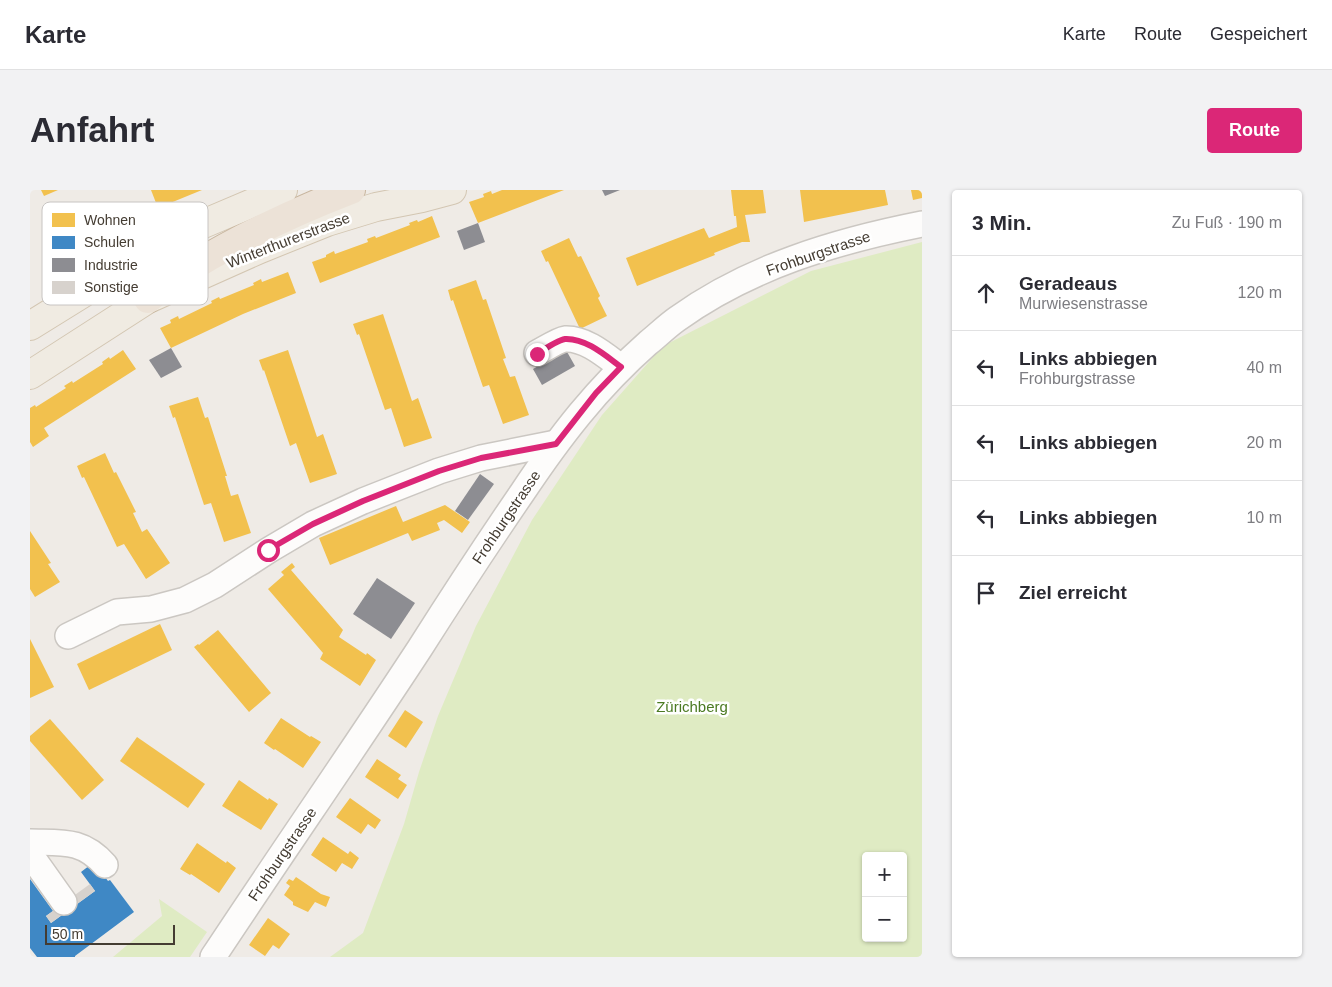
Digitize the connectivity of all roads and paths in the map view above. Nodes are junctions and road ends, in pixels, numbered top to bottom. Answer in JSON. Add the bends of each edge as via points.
{"nodes":[{"id":1,"x":283,"y":190,"type":"edge"},
{"id":2,"x":351,"y":190,"type":"tunnel mouth"},
{"id":3,"x":452,"y":190,"type":"edge"},
{"id":4,"x":208,"y":222,"type":"edge"},
{"id":5,"x":922,"y":224,"type":"edge"},
{"id":6,"x":208,"y":259,"type":"edge"},
{"id":7,"x":208,"y":272,"type":"edge"},
{"id":8,"x":64,"y":305,"type":"edge"},
{"id":9,"x":139,"y":305,"type":"edge"},
{"id":10,"x":30,"y":326,"type":"edge"},
{"id":11,"x":537,"y":354,"type":"dead end"},
{"id":12,"x":621,"y":367,"type":"junction"},
{"id":13,"x":30,"y":375,"type":"edge"},
{"id":14,"x":556,"y":444,"type":"junction"},
{"id":15,"x":68,"y":636,"type":"dead end"},
{"id":16,"x":30,"y":842,"type":"edge"},
{"id":17,"x":30,"y":854,"type":"edge"},
{"id":18,"x":105,"y":865,"type":"dead end"},
{"id":19,"x":64,"y":902,"type":"dead end"},
{"id":20,"x":213,"y":957,"type":"edge"}],
"edges":[{"from":1,"to":4,"type":"main road"},
{"from":2,"to":6,"type":"highway"},
{"from":3,"to":7,"type":"main road","name":"Winterthurerstrasse","via":[[327,222]]},
{"from":5,"to":12,"type":"street","name":"Frohburgstrasse","via":[[872,233],[794,258],[732,284],[676,320]]},
{"from":8,"to":10,"type":"main road"},
{"from":9,"to":13,"type":"main road","name":"Winterthurerstrasse"},
{"from":11,"to":12,"type":"street","via":[[564,339],[601,351]]},
{"from":12,"to":14,"type":"street","name":"Frohburgstrasse"},
{"from":14,"to":15,"type":"street","via":[[481,458],[388,491],[313,524],[185,600],[152,609],[117,612]]},
{"from":14,"to":20,"type":"street","name":"Frohburgstrasse"},
{"from":16,"to":18,"type":"street","via":[[76,844],[89,850]]},
{"from":17,"to":19,"type":"street"}]}
